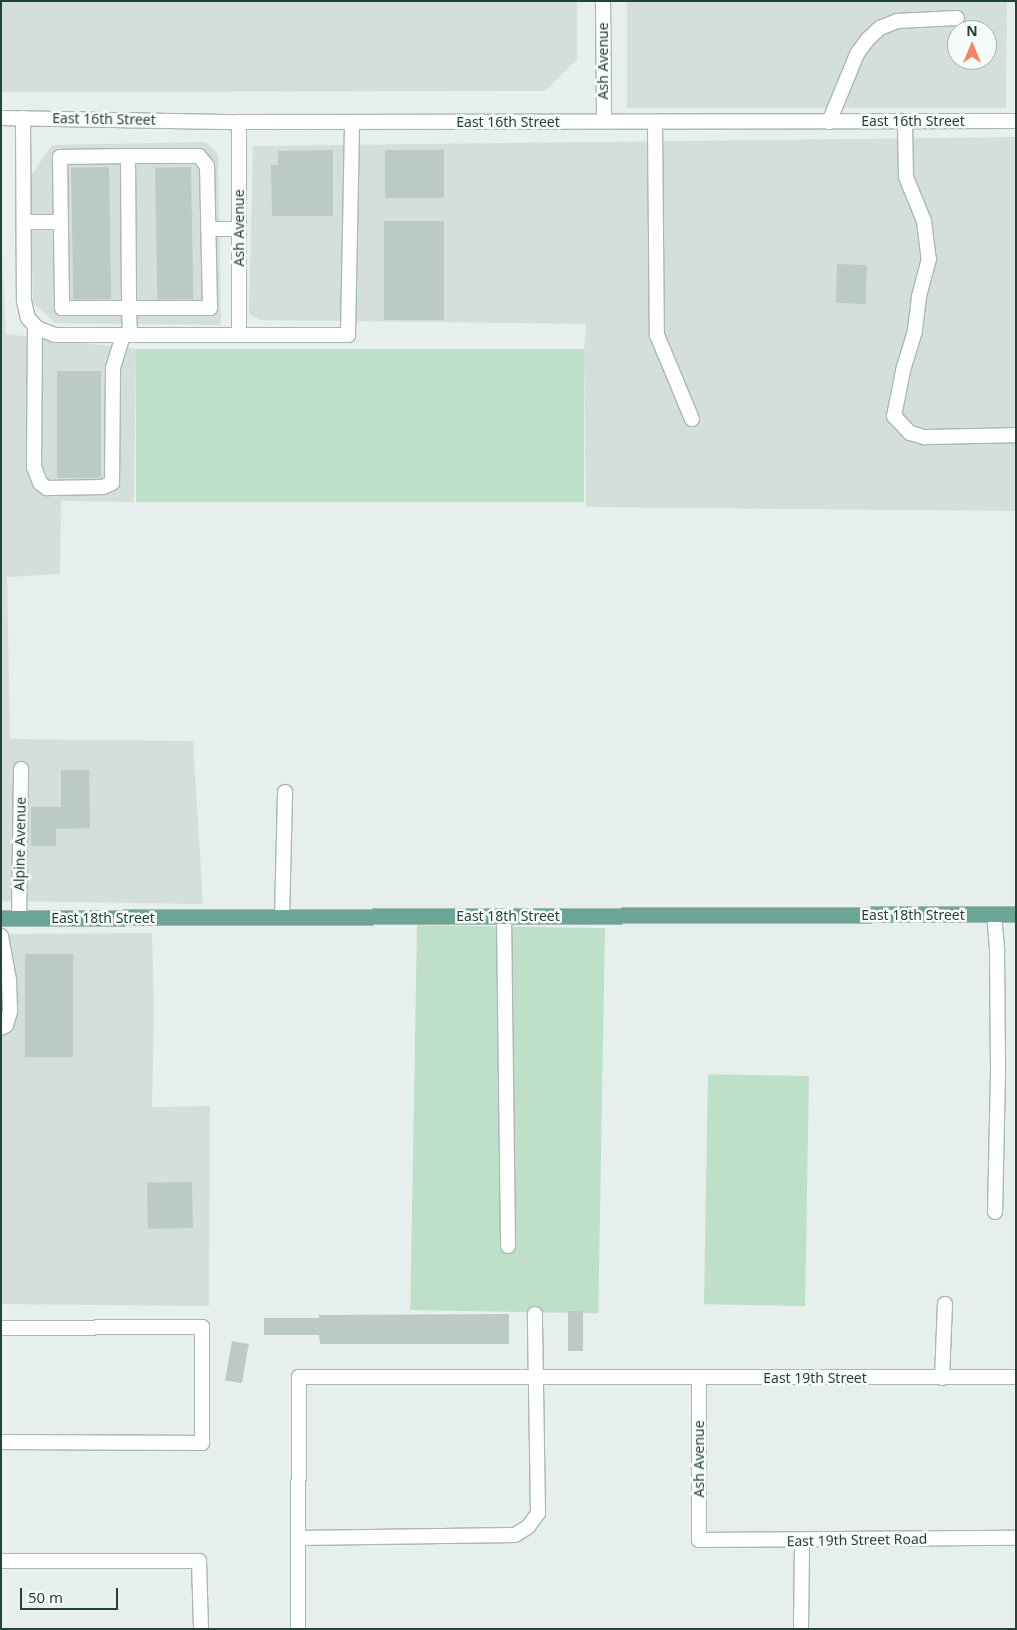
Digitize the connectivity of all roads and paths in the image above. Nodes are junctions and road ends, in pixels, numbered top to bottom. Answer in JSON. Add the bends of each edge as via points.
{"nodes":[{"id":1,"x":603,"y":1,"type":"edge"},
{"id":2,"x":957,"y":18,"type":"dead end"},
{"id":3,"x":1,"y":118,"type":"edge"},
{"id":4,"x":23,"y":118,"type":"junction"},
{"id":5,"x":905,"y":121,"type":"junction"},
{"id":6,"x":1016,"y":121,"type":"edge"},
{"id":7,"x":239,"y":122,"type":"junction"},
{"id":8,"x":352,"y":122,"type":"junction"},
{"id":9,"x":604,"y":122,"type":"junction"},
{"id":10,"x":654,"y":122,"type":"junction"},
{"id":11,"x":829,"y":122,"type":"junction"},
{"id":12,"x":128,"y":156,"type":"junction"},
{"id":13,"x":24,"y":222,"type":"junction"},
{"id":14,"x":61,"y":222,"type":"junction"},
{"id":15,"x":208,"y":229,"type":"junction"},
{"id":16,"x":238,"y":229,"type":"junction"},
{"id":17,"x":129,"y":308,"type":"junction"},
{"id":18,"x":35,"y":326,"type":"junction"},
{"id":19,"x":238,"y":334,"type":"junction"},
{"id":20,"x":126,"y":335,"type":"junction"},
{"id":21,"x":692,"y":419,"type":"dead end"},
{"id":22,"x":1016,"y":435,"type":"edge"},
{"id":23,"x":21,"y":769,"type":"dead end"},
{"id":24,"x":285,"y":792,"type":"dead end"},
{"id":25,"x":994,"y":914,"type":"junction"},
{"id":26,"x":1016,"y":914,"type":"edge"},
{"id":27,"x":504,"y":916,"type":"junction"},
{"id":28,"x":282,"y":917,"type":"junction"},
{"id":29,"x":1,"y":918,"type":"edge"},
{"id":30,"x":19,"y":918,"type":"junction"},
{"id":31,"x":1,"y":936,"type":"edge"},
{"id":32,"x":1,"y":1028,"type":"edge"},
{"id":33,"x":995,"y":1212,"type":"dead end"},
{"id":34,"x":508,"y":1246,"type":"dead end"},
{"id":35,"x":945,"y":1304,"type":"dead end"},
{"id":36,"x":535,"y":1314,"type":"dead end"},
{"id":37,"x":1,"y":1328,"type":"edge"},
{"id":38,"x":1016,"y":1377,"type":"edge"},
{"id":39,"x":536,"y":1378,"type":"junction"},
{"id":40,"x":699,"y":1378,"type":"junction"},
{"id":41,"x":942,"y":1378,"type":"junction"},
{"id":42,"x":1,"y":1442,"type":"edge"},
{"id":43,"x":298,"y":1538,"type":"junction"},
{"id":44,"x":1016,"y":1538,"type":"edge"},
{"id":45,"x":699,"y":1540,"type":"joint"},
{"id":46,"x":802,"y":1541,"type":"junction"},
{"id":47,"x":1,"y":1561,"type":"edge"},
{"id":48,"x":201,"y":1629,"type":"edge"},
{"id":49,"x":298,"y":1629,"type":"edge"},
{"id":50,"x":801,"y":1629,"type":"edge"}],
"edges":[{"from":1,"to":9,"type":"street","name":"Ash Avenue"},
{"from":2,"to":11,"type":"street","via":[[897,21],[880,28],[857,54]]},
{"from":3,"to":4,"type":"street","name":"East 16th Street"},
{"from":4,"to":7,"type":"street","name":"East 16th Street"},
{"from":4,"to":13,"type":"street"},
{"from":5,"to":6,"type":"street","name":"East 16th Street"},
{"from":5,"to":11,"type":"street","name":"East 16th Street"},
{"from":5,"to":22,"type":"street","via":[[906,177],[924,221],[929,260],[894,416],[910,433],[924,437]]},
{"from":7,"to":8,"type":"street","name":"East 16th Street"},
{"from":7,"to":16,"type":"street","name":"Ash Avenue"},
{"from":8,"to":9,"type":"street","name":"East 16th Street"},
{"from":8,"to":19,"type":"street","via":[[348,335]]},
{"from":9,"to":10,"type":"street","name":"East 16th Street"},
{"from":10,"to":11,"type":"street","name":"East 16th Street"},
{"from":10,"to":21,"type":"street","via":[[657,335]]},
{"from":12,"to":14,"type":"street","via":[[60,157]]},
{"from":12,"to":15,"type":"street","via":[[199,156],[207,166]]},
{"from":12,"to":17,"type":"street"},
{"from":13,"to":14,"type":"street"},
{"from":13,"to":18,"type":"street","via":[[24,301],[28,318]]},
{"from":14,"to":17,"type":"street","via":[[62,308]]},
{"from":15,"to":16,"type":"street"},
{"from":15,"to":17,"type":"street","via":[[210,308]]},
{"from":16,"to":19,"type":"street","name":"Ash Avenue"},
{"from":17,"to":20,"type":"street"},
{"from":18,"to":20,"type":"street","via":[[55,335]]},
{"from":18,"to":20,"type":"street","via":[[34,467],[40,483],[47,488],[112,484],[113,368]]},
{"from":19,"to":20,"type":"street"},
{"from":23,"to":30,"type":"street","name":"Alpine Avenue"},
{"from":24,"to":28,"type":"street"},
{"from":25,"to":26,"type":"main road","name":"East 18th Street"},
{"from":25,"to":27,"type":"main road","name":"East 18th Street"},
{"from":25,"to":33,"type":"street","via":[[998,1072]]},
{"from":27,"to":28,"type":"main road","name":"East 18th Street"},
{"from":27,"to":34,"type":"street"},
{"from":28,"to":30,"type":"main road","name":"East 18th Street"},
{"from":29,"to":30,"type":"main road","name":"East 18th Street"},
{"from":31,"to":32,"type":"street","via":[[9,980],[10,1012],[6,1025]]},
{"from":35,"to":41,"type":"street"},
{"from":36,"to":39,"type":"street"},
{"from":37,"to":42,"type":"street","via":[[202,1327],[202,1443]]},
{"from":38,"to":41,"type":"street","name":"East 19th Street"},
{"from":39,"to":40,"type":"street","name":"East 19th Street"},
{"from":39,"to":43,"type":"street","via":[[538,1513],[528,1527],[515,1535]]},
{"from":39,"to":43,"type":"street","name":"East 19th Street","via":[[299,1377]]},
{"from":40,"to":41,"type":"street","name":"East 19th Street"},
{"from":40,"to":45,"type":"street","name":"Ash Avenue"},
{"from":43,"to":49,"type":"street"},
{"from":44,"to":46,"type":"street","name":"East 19th Street Road"},
{"from":45,"to":46,"type":"street","name":"East 19th Street Road"},
{"from":46,"to":50,"type":"street"},
{"from":47,"to":48,"type":"street","via":[[199,1561]]}]}
